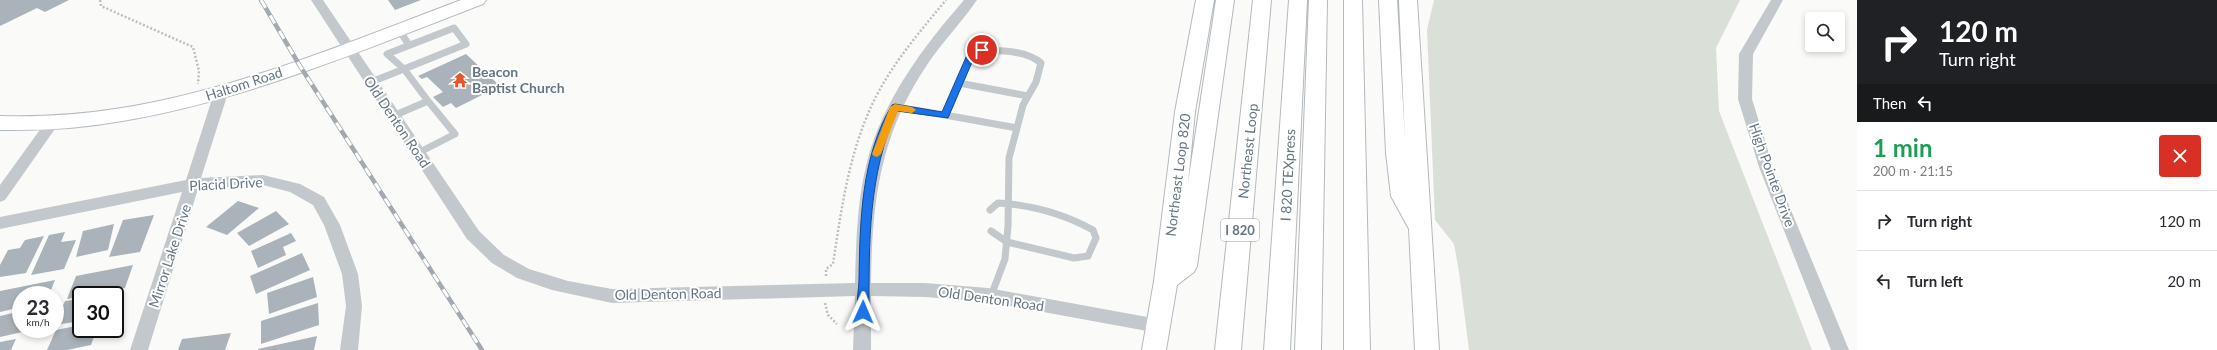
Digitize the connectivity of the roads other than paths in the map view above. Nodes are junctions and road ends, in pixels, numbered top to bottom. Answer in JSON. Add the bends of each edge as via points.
{"nodes":[{"id":1,"x":317,"y":0,"type":"edge"},
{"id":2,"x":971,"y":0,"type":"edge"},
{"id":3,"x":1206,"y":0,"type":"edge"},
{"id":4,"x":1225,"y":0,"type":"edge"},
{"id":5,"x":1262,"y":0,"type":"edge"},
{"id":6,"x":1298,"y":0,"type":"edge"},
{"id":7,"x":1318,"y":0,"type":"edge"},
{"id":8,"x":1353,"y":0,"type":"edge"},
{"id":9,"x":1388,"y":0,"type":"edge"},
{"id":10,"x":1408,"y":0,"type":"edge"},
{"id":11,"x":1777,"y":0,"type":"edge"},
{"id":12,"x":466,"y":2,"type":"edge"},
{"id":13,"x":399,"y":30,"type":"junction"},
{"id":14,"x":409,"y":45,"type":"junction"},
{"id":15,"x":348,"y":49,"type":"junction"},
{"id":16,"x":404,"y":69,"type":"junction"},
{"id":17,"x":371,"y":82,"type":"junction"},
{"id":18,"x":959,"y":83,"type":"junction"},
{"id":19,"x":221,"y":93,"type":"junction"},
{"id":20,"x":1028,"y":96,"type":"junction"},
{"id":21,"x":428,"y":101,"type":"junction"},
{"id":22,"x":895,"y":107,"type":"junction"},
{"id":23,"x":393,"y":116,"type":"junction"},
{"id":24,"x":945,"y":116,"type":"junction"},
{"id":25,"x":0,"y":124,"type":"edge"},
{"id":26,"x":52,"y":124,"type":"junction"},
{"id":27,"x":1017,"y":128,"type":"junction"},
{"id":28,"x":418,"y":153,"type":"junction"},
{"id":29,"x":193,"y":184,"type":"junction"},
{"id":30,"x":0,"y":196,"type":"edge"},
{"id":31,"x":1009,"y":203,"type":"junction"},
{"id":32,"x":990,"y":210,"type":"dead end"},
{"id":33,"x":0,"y":223,"type":"edge"},
{"id":34,"x":1420,"y":229,"type":"junction"},
{"id":35,"x":991,"y":231,"type":"dead end"},
{"id":36,"x":1007,"y":242,"type":"junction"},
{"id":37,"x":1166,"y":281,"type":"junction"},
{"id":38,"x":864,"y":289,"type":"junction"},
{"id":39,"x":991,"y":296,"type":"junction"},
{"id":40,"x":1158,"y":326,"type":"junction"},
{"id":41,"x":139,"y":350,"type":"edge"},
{"id":42,"x":349,"y":350,"type":"edge"},
{"id":43,"x":862,"y":350,"type":"edge"},
{"id":44,"x":1154,"y":350,"type":"edge"},
{"id":45,"x":1228,"y":350,"type":"edge"},
{"id":46,"x":1277,"y":350,"type":"edge"},
{"id":47,"x":1308,"y":350,"type":"edge"},
{"id":48,"x":1357,"y":350,"type":"edge"},
{"id":49,"x":1427,"y":350,"type":"edge"},
{"id":50,"x":1840,"y":350,"type":"edge"}],
"edges":[{"from":1,"to":15,"type":"street","name":"Old Denton Road"},
{"from":2,"to":22,"type":"street","via":[[923,59]]},
{"from":3,"to":37,"type":"main road","name":"Northeast Loop 820","via":[[1185,112]]},
{"from":4,"to":37,"type":"main road","via":[[1186,266]]},
{"from":5,"to":45,"type":"highway","name":"Northeast Loop","number":"I 820"},
{"from":6,"to":46,"type":"highway","name":"I 820 TEXpress"},
{"from":7,"to":47,"type":"highway","name":"I 820 TEXpress"},
{"from":8,"to":48,"type":"highway"},
{"from":9,"to":34,"type":"main road","via":[[1396,154],[1402,196]]},
{"from":10,"to":34,"type":"main road"},
{"from":11,"to":50,"type":"street","name":"High Pointe Drive","via":[[1746,54],[1745,99],[1766,167]]},
{"from":12,"to":13,"type":"main road","name":"Haltom Road"},
{"from":13,"to":14,"type":"lane"},
{"from":13,"to":15,"type":"main road","name":"Haltom Road"},
{"from":14,"to":16,"type":"lane","via":[[387,54]]},
{"from":14,"to":16,"type":"lane","via":[[454,28],[466,44]]},
{"from":15,"to":17,"type":"street","name":"Old Denton Road"},
{"from":15,"to":19,"type":"main road","name":"Haltom Road"},
{"from":16,"to":17,"type":"lane"},
{"from":16,"to":21,"type":"lane"},
{"from":17,"to":23,"type":"street","name":"Old Denton Road"},
{"from":18,"to":20,"type":"lane"},
{"from":18,"to":20,"type":"lane","via":[[971,55],[977,50],[1028,55],[1041,63],[1036,82]]},
{"from":18,"to":24,"type":"lane"},
{"from":19,"to":26,"type":"main road","name":"Haltom Road","via":[[128,115]]},
{"from":19,"to":29,"type":"street","name":"Mirror Lake Drive"},
{"from":20,"to":27,"type":"lane"},
{"from":21,"to":23,"type":"lane"},
{"from":21,"to":28,"type":"lane","via":[[455,134]]},
{"from":22,"to":24,"type":"lane"},
{"from":22,"to":38,"type":"street","via":[[878,147],[869,189],[864,241]]},
{"from":23,"to":28,"type":"street","name":"Old Denton Road"},
{"from":24,"to":27,"type":"lane"},
{"from":25,"to":26,"type":"main road","name":"Haltom Road"},
{"from":26,"to":30,"type":"street"},
{"from":27,"to":31,"type":"lane","via":[[1009,158]]},
{"from":28,"to":38,"type":"street","name":"Old Denton Road","via":[[473,236],[499,260],[530,276],[575,290],[612,296]]},
{"from":29,"to":33,"type":"street","name":"Placid Drive"},
{"from":29,"to":41,"type":"street","name":"Mirror Lake Drive"},
{"from":29,"to":42,"type":"street","name":"Placid Drive","via":[[263,180],[296,188],[319,201],[332,225],[350,274],[354,306]]},
{"from":31,"to":32,"type":"lane","via":[[998,203]]},
{"from":31,"to":36,"type":"lane"},
{"from":31,"to":36,"type":"lane","via":[[1084,224],[1093,230],[1096,238],[1088,256],[1074,258]]},
{"from":34,"to":49,"type":"main road"},
{"from":35,"to":36,"type":"lane"},
{"from":36,"to":39,"type":"lane","via":[[1005,259]]},
{"from":37,"to":40,"type":"main road","name":"Northeast Loop 820"},
{"from":38,"to":39,"type":"street","name":"Old Denton Road","via":[[925,290]]},
{"from":38,"to":43,"type":"street"},
{"from":39,"to":40,"type":"street","name":"Old Denton Road"},
{"from":40,"to":44,"type":"main road","name":"Northeast Loop 820"}]}
